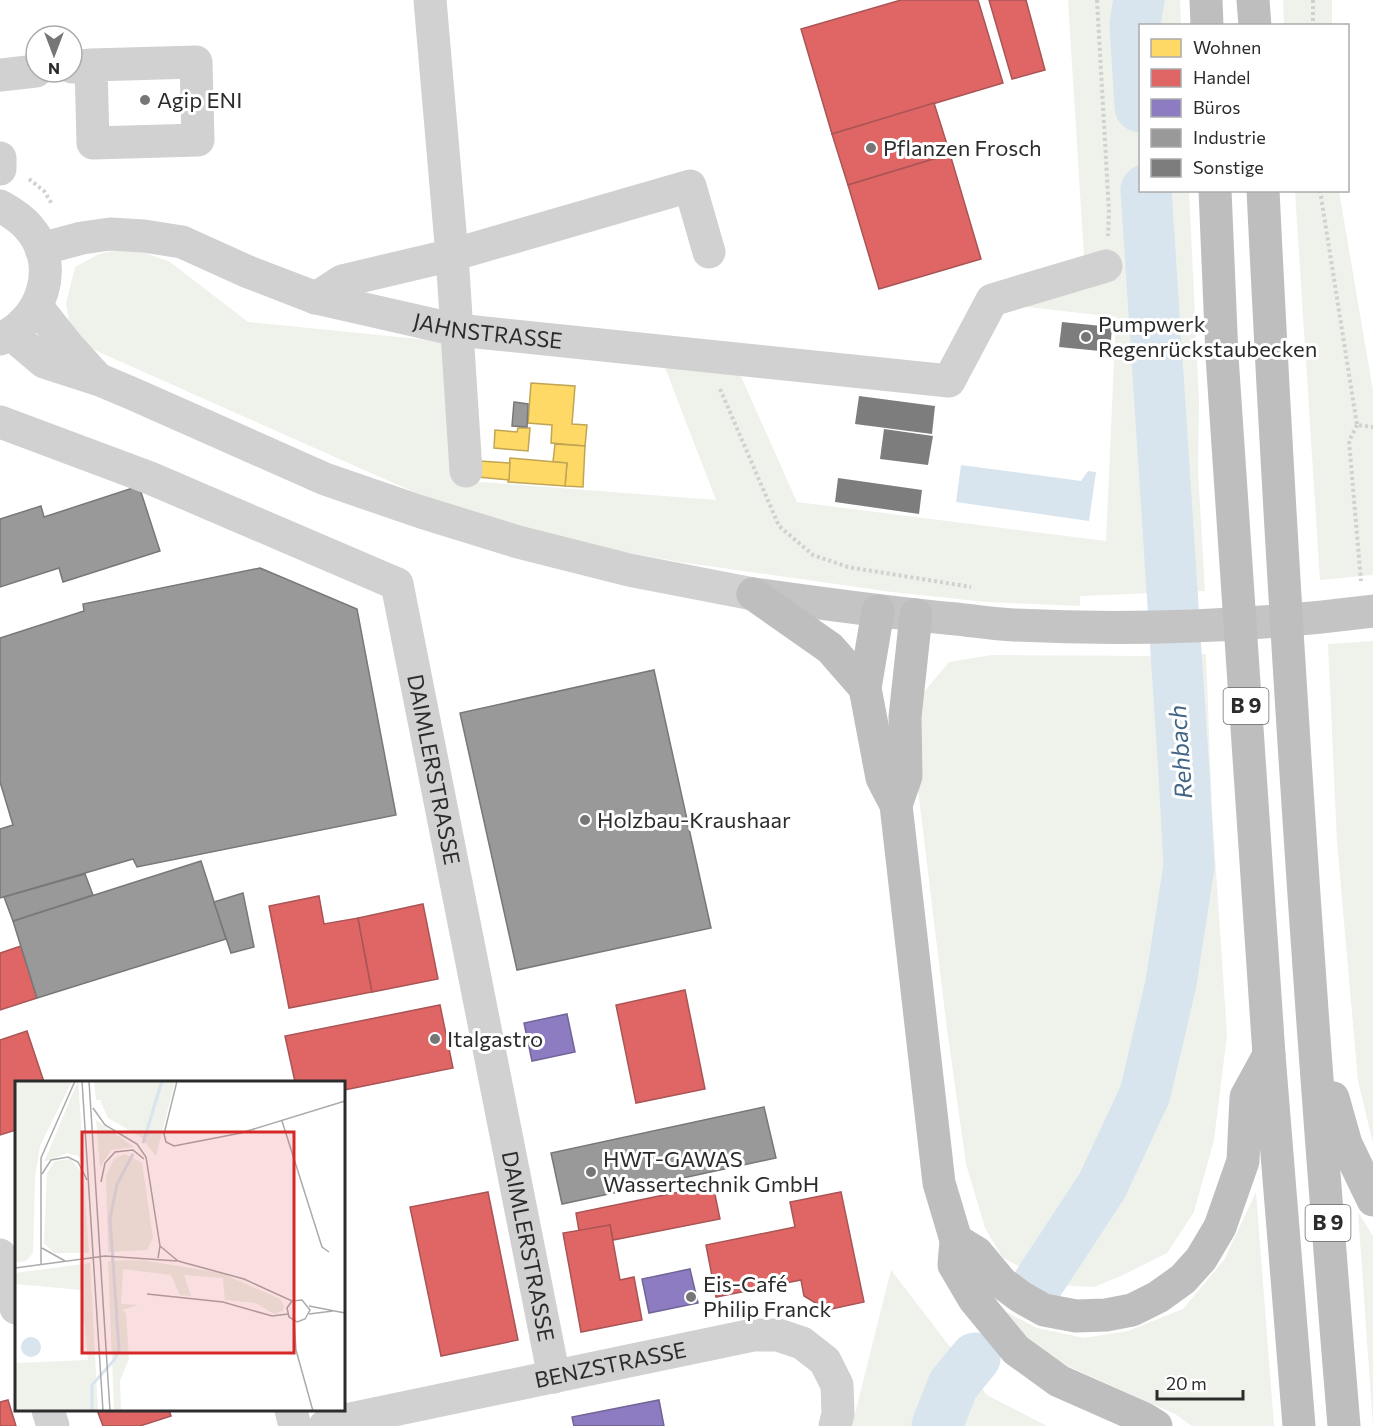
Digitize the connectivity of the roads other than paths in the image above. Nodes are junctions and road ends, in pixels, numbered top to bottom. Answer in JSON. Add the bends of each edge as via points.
{"nodes":[{"id":1,"x":430,"y":0,"type":"edge"},
{"id":2,"x":1206,"y":0,"type":"edge"},
{"id":3,"x":1253,"y":0,"type":"edge"},
{"id":4,"x":1207,"y":24,"type":"edge"},
{"id":5,"x":1255,"y":24,"type":"edge"},
{"id":6,"x":24,"y":72,"type":"edge"},
{"id":7,"x":0,"y":75,"type":"edge"},
{"id":8,"x":0,"y":158,"type":"edge"},
{"id":9,"x":0,"y":169,"type":"edge"},
{"id":10,"x":1215,"y":192,"type":"edge"},
{"id":11,"x":1263,"y":192,"type":"edge"},
{"id":12,"x":0,"y":206,"type":"edge"},
{"id":13,"x":41,"y":249,"type":"junction"},
{"id":14,"x":709,"y":252,"type":"dead end"},
{"id":15,"x":452,"y":255,"type":"junction"},
{"id":16,"x":1106,"y":266,"type":"road end"},
{"id":17,"x":316,"y":298,"type":"junction"},
{"id":18,"x":37,"y":307,"type":"junction"},
{"id":19,"x":457,"y":330,"type":"junction"},
{"id":20,"x":6,"y":337,"type":"edge"},
{"id":21,"x":100,"y":381,"type":"junction"},
{"id":22,"x":0,"y":422,"type":"edge"},
{"id":23,"x":466,"y":471,"type":"dead end"},
{"id":24,"x":753,"y":594,"type":"junction"},
{"id":25,"x":1367,"y":601,"type":"edge"},
{"id":26,"x":878,"y":611,"type":"junction"},
{"id":27,"x":916,"y":615,"type":"junction"},
{"id":28,"x":865,"y":688,"type":"junction"},
{"id":29,"x":896,"y":805,"type":"junction"},
{"id":30,"x":1312,"y":1021,"type":"junction"},
{"id":31,"x":1269,"y":1055,"type":"junction"},
{"id":32,"x":1373,"y":1200,"type":"edge"},
{"id":33,"x":956,"y":1240,"type":"junction"},
{"id":34,"x":0,"y":1255,"type":"edge"},
{"id":35,"x":15,"y":1305,"type":"edge"},
{"id":36,"x":554,"y":1377,"type":"junction"},
{"id":37,"x":48,"y":1411,"type":"edge"},
{"id":38,"x":291,"y":1411,"type":"edge"},
{"id":39,"x":53,"y":1426,"type":"edge"},
{"id":40,"x":295,"y":1426,"type":"edge"},
{"id":41,"x":325,"y":1426,"type":"edge"},
{"id":42,"x":835,"y":1426,"type":"edge"},
{"id":43,"x":1155,"y":1426,"type":"edge"},
{"id":44,"x":1299,"y":1426,"type":"edge"},
{"id":45,"x":1344,"y":1426,"type":"edge"}],
"edges":[{"from":1,"to":15,"type":"street"},
{"from":2,"to":4,"type":"highway"},
{"from":3,"to":5,"type":"highway"},
{"from":6,"to":7,"type":"street"},
{"from":8,"to":9,"type":"street"},
{"from":10,"to":31,"type":"highway","number":"B 9"},
{"from":11,"to":30,"type":"highway","number":"B 9"},
{"from":12,"to":13,"type":"street","via":[[31,230]]},
{"from":13,"to":17,"type":"street","name":"JAHNSTRASSE","via":[[111,234],[182,242]]},
{"from":13,"to":18,"type":"street","via":[[44,288]]},
{"from":14,"to":15,"type":"street","via":[[690,186]]},
{"from":15,"to":17,"type":"street","via":[[342,281]]},
{"from":15,"to":19,"type":"street"},
{"from":16,"to":19,"type":"street","name":"JAHNSTRASSE","via":[[992,300],[949,381]]},
{"from":17,"to":19,"type":"street","name":"JAHNSTRASSE"},
{"from":18,"to":20,"type":"street","via":[[26,323]]},
{"from":18,"to":21,"type":"street"},
{"from":19,"to":23,"type":"street"},
{"from":20,"to":21,"type":"street","via":[[44,362]]},
{"from":21,"to":24,"type":"street","via":[[325,479],[421,512],[629,570]]},
{"from":22,"to":36,"type":"street","name":"DAIMLERSTRASSE","via":[[150,478],[397,584]]},
{"from":24,"to":26,"type":"main road"},
{"from":24,"to":28,"type":"highway","via":[[830,648]]},
{"from":25,"to":27,"type":"main road","via":[[1344,615],[1225,624],[1013,625]]},
{"from":26,"to":27,"type":"main road"},
{"from":26,"to":28,"type":"highway"},
{"from":27,"to":29,"type":"highway","via":[[905,717],[906,776]]},
{"from":28,"to":29,"type":"highway","via":[[882,778]]},
{"from":29,"to":33,"type":"highway","via":[[939,1183]]},
{"from":30,"to":32,"type":"highway","via":[[1346,1144]]},
{"from":30,"to":45,"type":"highway","number":"B 9"},
{"from":31,"to":33,"type":"highway","via":[[1246,1097],[1243,1161],[1220,1227],[1183,1280],[1158,1298],[1106,1316],[1044,1310],[1002,1283],[977,1253]]},
{"from":31,"to":44,"type":"highway","number":"B 9"},
{"from":33,"to":43,"type":"highway","via":[[954,1265],[974,1299],[1016,1350],[1059,1382]]},
{"from":34,"to":35,"type":"street"},
{"from":36,"to":41,"type":"street","name":"BENZSTRASSE"},
{"from":36,"to":42,"type":"street","name":"BENZSTRASSE","via":[[753,1335],[778,1335],[802,1342],[825,1361],[837,1385]]},
{"from":37,"to":39,"type":"street"},
{"from":38,"to":40,"type":"street"}]}
